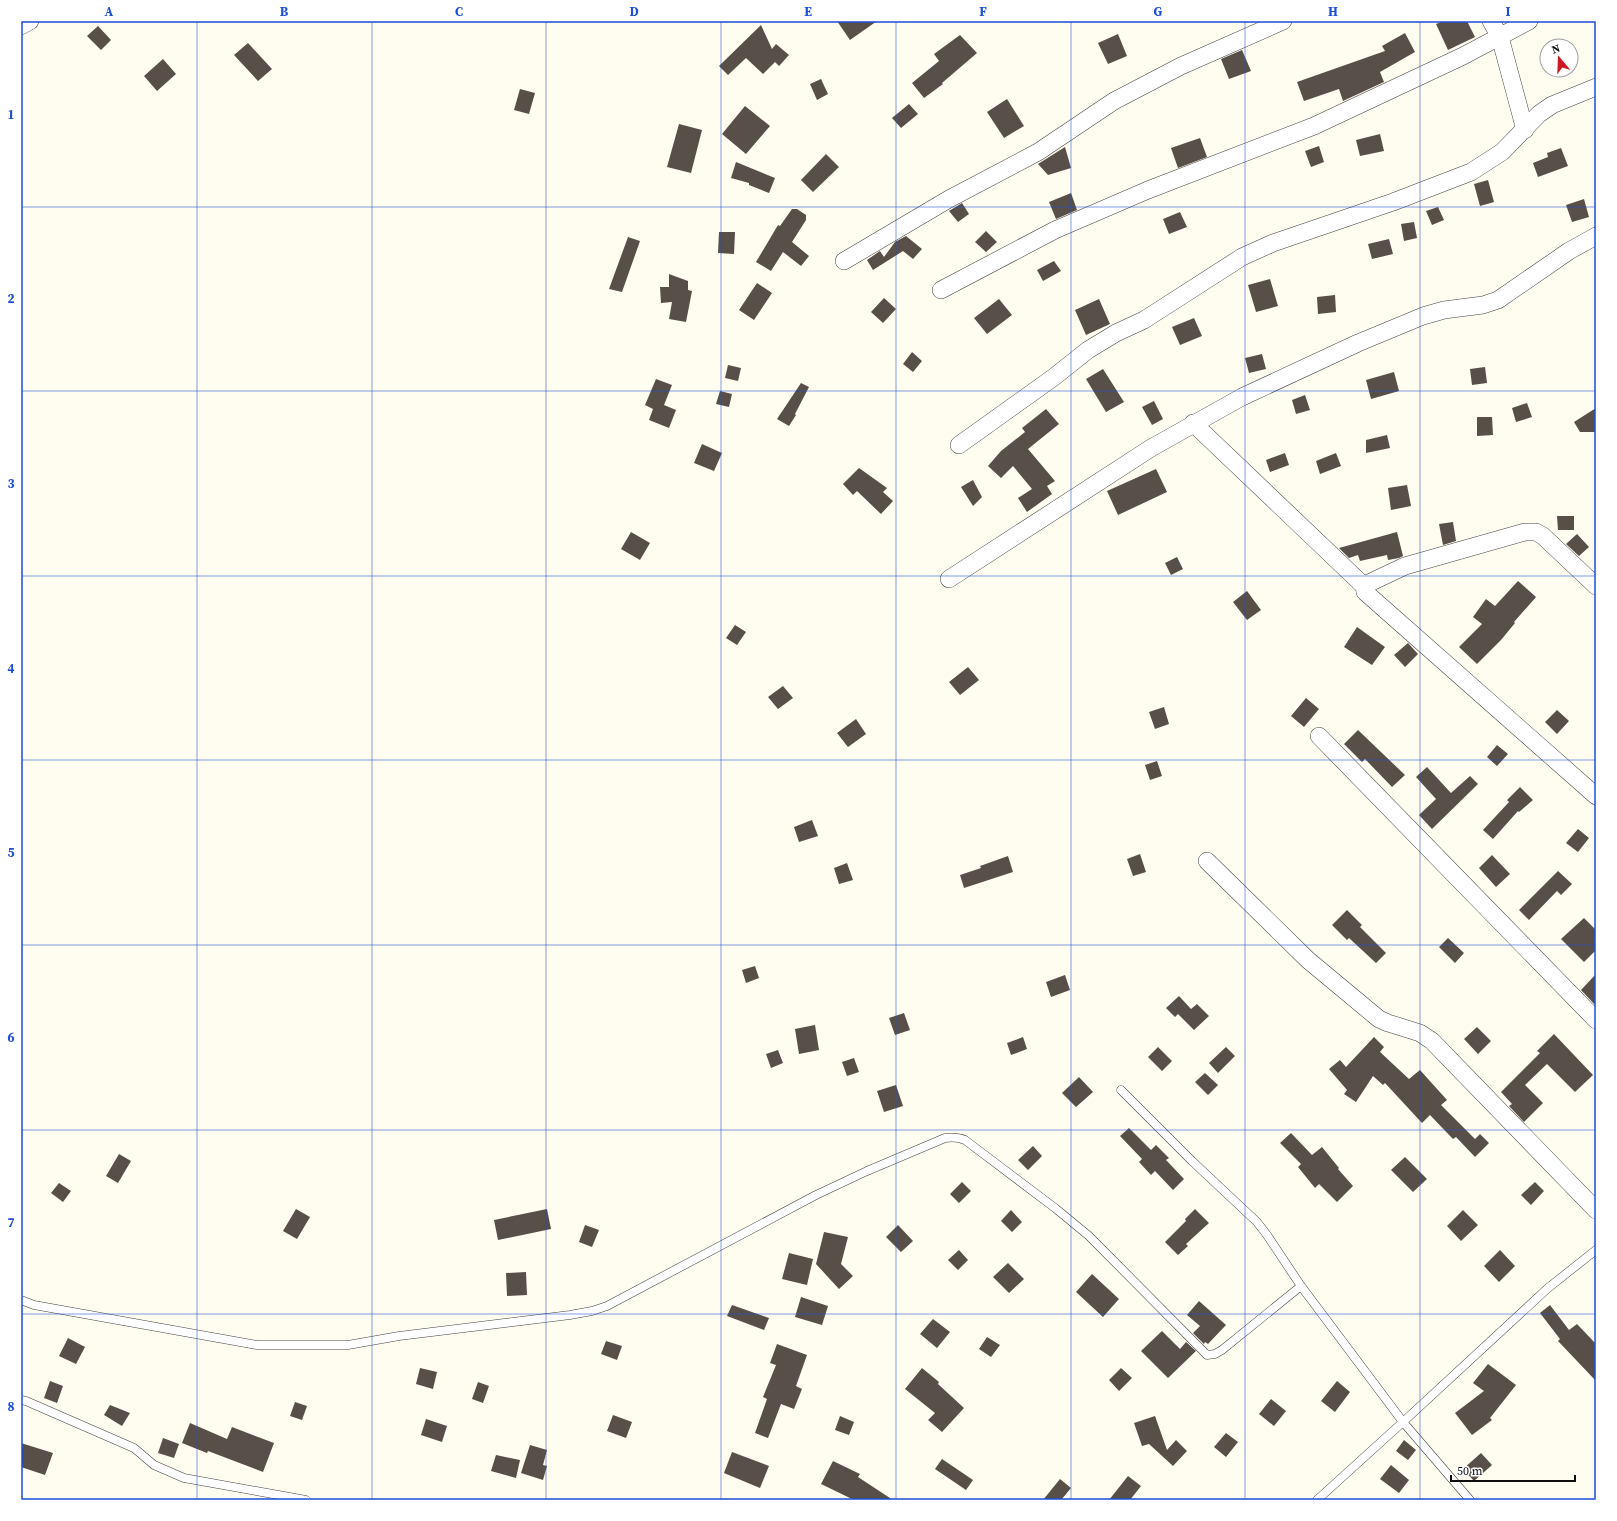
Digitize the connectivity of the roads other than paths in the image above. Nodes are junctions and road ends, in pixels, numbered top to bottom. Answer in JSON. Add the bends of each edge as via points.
{"nodes":[{"id":1,"x":30,"y":21,"type":"edge"},
{"id":2,"x":1283,"y":21,"type":"edge"},
{"id":3,"x":1491,"y":21,"type":"edge"},
{"id":4,"x":1529,"y":21,"type":"edge"},
{"id":5,"x":21,"y":26,"type":"edge"},
{"id":6,"x":1500,"y":37,"type":"junction"},
{"id":7,"x":1596,"y":87,"type":"edge"},
{"id":8,"x":1525,"y":130,"type":"junction"},
{"id":9,"x":1596,"y":236,"type":"edge"},
{"id":10,"x":844,"y":261,"type":"dead end"},
{"id":11,"x":941,"y":290,"type":"dead end"},
{"id":12,"x":1194,"y":423,"type":"junction"},
{"id":13,"x":959,"y":445,"type":"dead end"},
{"id":14,"x":950,"y":578,"type":"dead end"},
{"id":15,"x":1364,"y":586,"type":"junction"},
{"id":16,"x":1596,"y":586,"type":"edge"},
{"id":17,"x":1319,"y":736,"type":"dead end"},
{"id":18,"x":1596,"y":796,"type":"edge"},
{"id":19,"x":1207,"y":861,"type":"dead end"},
{"id":20,"x":1596,"y":1020,"type":"edge"},
{"id":21,"x":1121,"y":1090,"type":"dead end"},
{"id":22,"x":1596,"y":1210,"type":"edge"},
{"id":23,"x":1596,"y":1250,"type":"edge"},
{"id":24,"x":1301,"y":1286,"type":"junction"},
{"id":25,"x":21,"y":1300,"type":"edge"},
{"id":26,"x":21,"y":1400,"type":"edge"},
{"id":27,"x":1403,"y":1422,"type":"junction"},
{"id":28,"x":306,"y":1500,"type":"edge"},
{"id":29,"x":1317,"y":1500,"type":"edge"},
{"id":30,"x":1470,"y":1500,"type":"edge"}],
"edges":[{"from":1,"to":5,"type":"street"},
{"from":2,"to":10,"type":"street","via":[[1181,66],[1119,98],[1038,152],[949,199]]},
{"from":3,"to":6,"type":"street"},
{"from":4,"to":6,"type":"street"},
{"from":6,"to":8,"type":"street"},
{"from":6,"to":11,"type":"street","via":[[1314,126],[1148,190],[1055,230]]},
{"from":7,"to":8,"type":"street","via":[[1552,105],[1539,114]]},
{"from":8,"to":13,"type":"street","via":[[1502,152],[1471,172],[1273,243],[1242,257],[1144,320],[1088,350]]},
{"from":9,"to":12,"type":"street","via":[[1569,251],[1498,300],[1423,316],[1329,356]]},
{"from":12,"to":14,"type":"street"},
{"from":12,"to":15,"type":"street"},
{"from":15,"to":16,"type":"street","via":[[1405,566],[1525,532],[1536,532]]},
{"from":15,"to":18,"type":"street","via":[[1365,592]]},
{"from":17,"to":20,"type":"street"},
{"from":19,"to":22,"type":"street","via":[[1308,960],[1379,1019],[1420,1033],[1432,1041]]},
{"from":21,"to":24,"type":"lane","via":[[1257,1222]]},
{"from":23,"to":27,"type":"lane","via":[[1548,1288]]},
{"from":24,"to":25,"type":"lane","via":[[1222,1350],[1207,1355],[1089,1236],[1056,1208],[971,1145],[959,1137],[952,1137],[867,1171],[816,1195],[592,1312],[399,1336],[348,1345],[256,1345],[34,1305]]},
{"from":24,"to":27,"type":"lane"},
{"from":26,"to":28,"type":"lane","via":[[134,1448],[154,1465],[184,1478]]},
{"from":27,"to":29,"type":"lane"},
{"from":27,"to":30,"type":"lane"}]}
